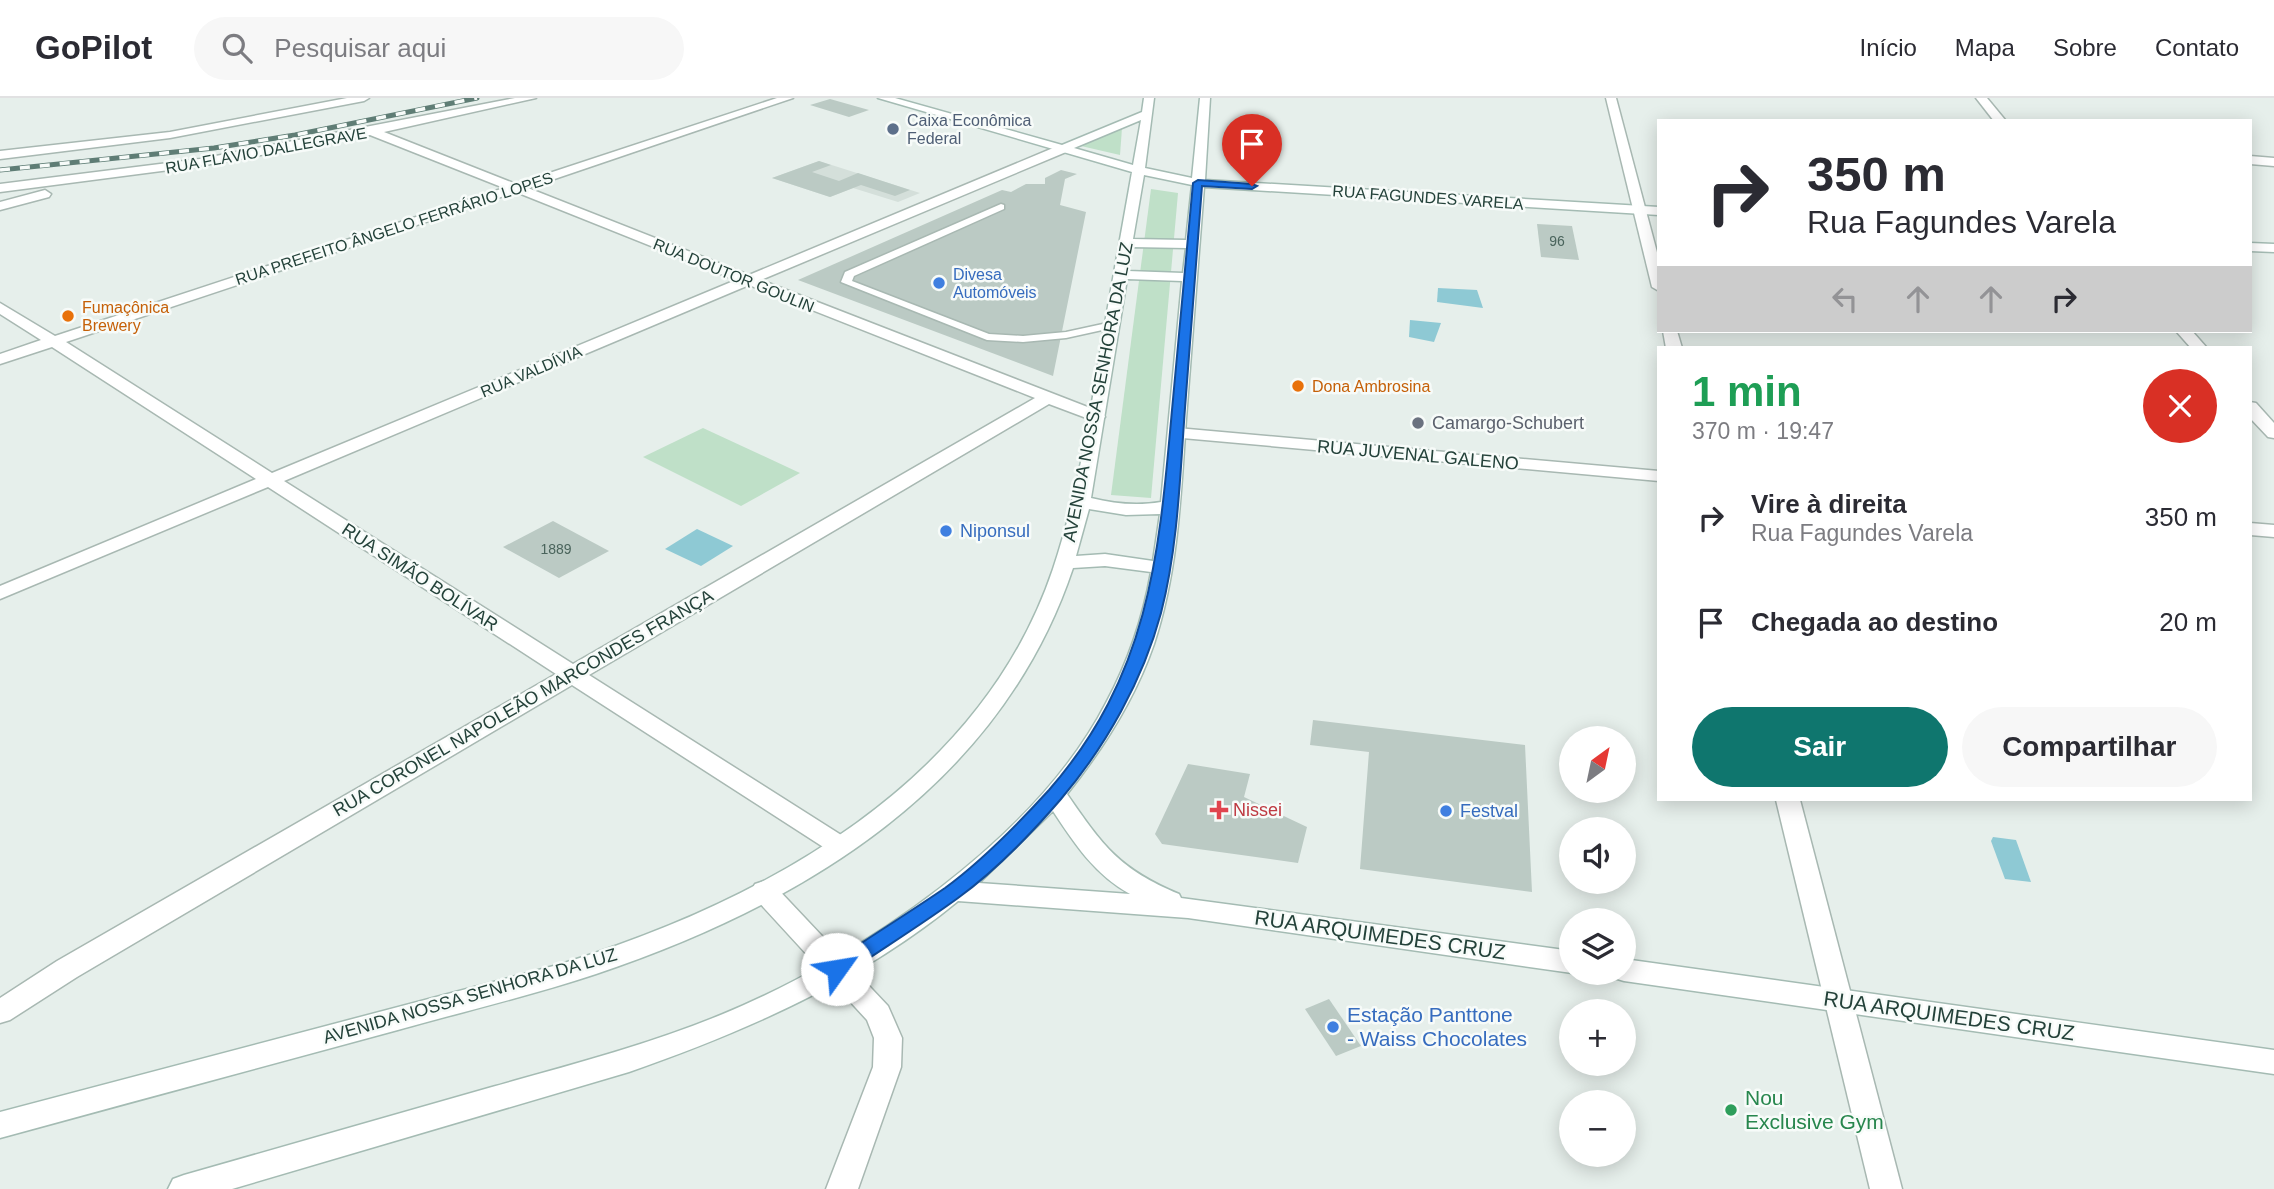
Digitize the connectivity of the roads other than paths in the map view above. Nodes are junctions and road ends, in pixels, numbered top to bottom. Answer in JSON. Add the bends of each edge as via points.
{"nodes":[{"id":1,"x":286,"y":98,"type":"edge"},
{"id":2,"x":364,"y":98,"type":"edge"},
{"id":3,"x":531,"y":98,"type":"edge"},
{"id":4,"x":788,"y":98,"type":"edge"},
{"id":5,"x":883,"y":98,"type":"edge"},
{"id":6,"x":1149,"y":98,"type":"edge"},
{"id":7,"x":1205,"y":98,"type":"edge"},
{"id":8,"x":1611,"y":98,"type":"edge"},
{"id":9,"x":1981,"y":98,"type":"edge"},
{"id":10,"x":313,"y":108,"type":"junction"},
{"id":11,"x":1147,"y":113,"type":"junction"},
{"id":12,"x":1998,"y":119,"type":"edge"},
{"id":13,"x":371,"y":131,"type":"junction"},
{"id":14,"x":1062,"y":149,"type":"junction"},
{"id":15,"x":0,"y":155,"type":"edge"},
{"id":16,"x":2252,"y":160,"type":"edge"},
{"id":17,"x":2274,"y":162,"type":"edge"},
{"id":18,"x":1137,"y":170,"type":"junction"},
{"id":19,"x":98,"y":180,"type":"junction"},
{"id":20,"x":1198,"y":183,"type":"junction"},
{"id":21,"x":0,"y":188,"type":"edge"},
{"id":22,"x":515,"y":188,"type":"junction"},
{"id":23,"x":0,"y":206,"type":"edge"},
{"id":24,"x":1001,"y":207,"type":"dead end"},
{"id":25,"x":1639,"y":210,"type":"junction"},
{"id":26,"x":1657,"y":211,"type":"edge"},
{"id":27,"x":1125,"y":243,"type":"junction"},
{"id":28,"x":1193,"y":244,"type":"junction"},
{"id":29,"x":2252,"y":247,"type":"edge"},
{"id":30,"x":2274,"y":248,"type":"edge"},
{"id":31,"x":1120,"y":275,"type":"junction"},
{"id":32,"x":1190,"y":277,"type":"junction"},
{"id":33,"x":1657,"y":279,"type":"edge"},
{"id":34,"x":748,"y":280,"type":"junction"},
{"id":35,"x":0,"y":307,"type":"edge"},
{"id":36,"x":1112,"y":325,"type":"junction"},
{"id":37,"x":2186,"y":333,"type":"edge"},
{"id":38,"x":53,"y":341,"type":"junction"},
{"id":39,"x":2198,"y":346,"type":"edge"},
{"id":40,"x":0,"y":359,"type":"edge"},
{"id":41,"x":1047,"y":398,"type":"junction"},
{"id":42,"x":2252,"y":409,"type":"edge"},
{"id":43,"x":1097,"y":418,"type":"junction"},
{"id":44,"x":1177,"y":433,"type":"junction"},
{"id":45,"x":2274,"y":433,"type":"edge"},
{"id":46,"x":1657,"y":476,"type":"edge"},
{"id":47,"x":270,"y":480,"type":"junction"},
{"id":48,"x":1081,"y":501,"type":"junction"},
{"id":49,"x":1170,"y":506,"type":"junction"},
{"id":50,"x":2252,"y":529,"type":"edge"},
{"id":51,"x":2274,"y":531,"type":"edge"},
{"id":52,"x":1066,"y":562,"type":"junction"},
{"id":53,"x":1161,"y":568,"type":"junction"},
{"id":54,"x":0,"y":593,"type":"edge"},
{"id":55,"x":572,"y":675,"type":"junction"},
{"id":56,"x":1055,"y":795,"type":"junction"},
{"id":57,"x":1788,"y":801,"type":"edge"},
{"id":58,"x":839,"y":846,"type":"junction"},
{"id":59,"x":764,"y":891,"type":"junction"},
{"id":60,"x":954,"y":891,"type":"junction"},
{"id":61,"x":1188,"y":908,"type":"junction"},
{"id":62,"x":1559,"y":960,"type":"edge"},
{"id":63,"x":837,"y":969,"type":"junction"},
{"id":64,"x":1636,"y":972,"type":"edge"},
{"id":65,"x":1838,"y":1000,"type":"junction"},
{"id":66,"x":0,"y":1012,"type":"edge"},
{"id":67,"x":2274,"y":1062,"type":"edge"},
{"id":68,"x":0,"y":1125,"type":"edge"},
{"id":69,"x":184,"y":1189,"type":"edge"},
{"id":70,"x":842,"y":1189,"type":"edge"},
{"id":71,"x":1886,"y":1189,"type":"edge"}],
"edges":[{"from":1,"to":10,"type":"street"},
{"from":2,"to":10,"type":"street"},
{"from":3,"to":13,"type":"street","name":"RUA FLÁVIO DALLEGRAVE"},
{"from":4,"to":22,"type":"street","name":"RUA PREFEITO ÂNGELO FERRÁRIO LOPES"},
{"from":5,"to":14,"type":"street","name":"RUA FAGUNDES VARELA"},
{"from":6,"to":11,"type":"street","name":"AVENIDA NOSSA SENHORA DA LUZ"},
{"from":7,"to":20,"type":"street"},
{"from":8,"to":25,"type":"street"},
{"from":9,"to":12,"type":"street"},
{"from":10,"to":15,"type":"street","via":[[126,141]]},
{"from":11,"to":14,"type":"street","name":"RUA VALDÍVIA"},
{"from":11,"to":18,"type":"street","name":"AVENIDA NOSSA SENHORA DA LUZ"},
{"from":13,"to":19,"type":"street","name":"RUA FLÁVIO DALLEGRAVE"},
{"from":13,"to":22,"type":"street","name":"RUA DOUTOR GOULIN"},
{"from":14,"to":18,"type":"street","name":"RUA FAGUNDES VARELA"},
{"from":14,"to":34,"type":"street","name":"RUA VALDÍVIA"},
{"from":16,"to":17,"type":"street"},
{"from":18,"to":20,"type":"street","name":"RUA FAGUNDES VARELA"},
{"from":18,"to":27,"type":"street","name":"AVENIDA NOSSA SENHORA DA LUZ"},
{"from":19,"to":21,"type":"street","name":"RUA FLÁVIO DALLEGRAVE"},
{"from":19,"to":23,"type":"street"},
{"from":20,"to":25,"type":"street","name":"RUA FAGUNDES VARELA"},
{"from":20,"to":28,"type":"street"},
{"from":22,"to":34,"type":"street","name":"RUA DOUTOR GOULIN"},
{"from":22,"to":38,"type":"street","name":"RUA PREFEITO ÂNGELO FERRÁRIO LOPES"},
{"from":24,"to":36,"type":"lane","via":[[849,274],[846,282],[1005,340]]},
{"from":25,"to":26,"type":"street","name":"RUA FAGUNDES VARELA"},
{"from":25,"to":33,"type":"street"},
{"from":27,"to":28,"type":"street"},
{"from":27,"to":31,"type":"street","name":"AVENIDA NOSSA SENHORA DA LUZ"},
{"from":28,"to":32,"type":"street"},
{"from":29,"to":30,"type":"street"},
{"from":31,"to":32,"type":"street"},
{"from":31,"to":36,"type":"street","name":"AVENIDA NOSSA SENHORA DA LUZ"},
{"from":32,"to":44,"type":"street"},
{"from":34,"to":41,"type":"street","name":"RUA DOUTOR GOULIN"},
{"from":34,"to":47,"type":"street","name":"RUA VALDÍVIA"},
{"from":35,"to":38,"type":"street","name":"RUA SIMÃO BOLÍVAR"},
{"from":36,"to":43,"type":"street","name":"AVENIDA NOSSA SENHORA DA LUZ"},
{"from":37,"to":39,"type":"street"},
{"from":38,"to":40,"type":"street","name":"RUA PREFEITO ÂNGELO FERRÁRIO LOPES"},
{"from":38,"to":47,"type":"street","name":"RUA SIMÃO BOLÍVAR"},
{"from":41,"to":43,"type":"street","name":"RUA DOUTOR GOULIN"},
{"from":41,"to":55,"type":"street","name":"RUA CORONEL NAPOLEÃO MARCONDES FRANÇA"},
{"from":42,"to":45,"type":"street"},
{"from":43,"to":48,"type":"street","name":"AVENIDA NOSSA SENHORA DA LUZ"},
{"from":44,"to":46,"type":"street","name":"RUA JUVENAL GALENO"},
{"from":44,"to":49,"type":"street"},
{"from":47,"to":54,"type":"street","name":"RUA VALDÍVIA"},
{"from":47,"to":55,"type":"street","name":"RUA SIMÃO BOLÍVAR"},
{"from":48,"to":49,"type":"street","via":[[1129,512]]},
{"from":48,"to":52,"type":"street","name":"AVENIDA NOSSA SENHORA DA LUZ"},
{"from":49,"to":53,"type":"street"},
{"from":50,"to":51,"type":"street"},
{"from":52,"to":53,"type":"street","via":[[1105,560]]},
{"from":52,"to":58,"type":"street","name":"AVENIDA NOSSA SENHORA DA LUZ","via":[[1025,655],[965,740],[932,776]]},
{"from":53,"to":56,"type":"street","via":[[1153,612],[1127,684],[1089,750]]},
{"from":55,"to":58,"type":"street","name":"RUA SIMÃO BOLÍVAR"},
{"from":55,"to":66,"type":"street","name":"RUA CORONEL NAPOLEÃO MARCONDES FRANÇA"},
{"from":56,"to":60,"type":"street"},
{"from":56,"to":61,"type":"street","name":"RUA ARQUIMEDES CRUZ","via":[[1115,873],[1140,889]]},
{"from":57,"to":65,"type":"street"},
{"from":58,"to":59,"type":"street","name":"AVENIDA NOSSA SENHORA DA LUZ"},
{"from":59,"to":63,"type":"street"},
{"from":59,"to":68,"type":"street","name":"AVENIDA NOSSA SENHORA DA LUZ","via":[[590,965]]},
{"from":60,"to":61,"type":"street","name":"RUA ARQUIMEDES CRUZ"},
{"from":60,"to":63,"type":"street"},
{"from":61,"to":62,"type":"street","name":"RUA ARQUIMEDES CRUZ"},
{"from":63,"to":69,"type":"street","via":[[699,1036],[629,1060]]},
{"from":63,"to":70,"type":"street","via":[[878,1014],[888,1038],[887,1067]]},
{"from":64,"to":65,"type":"street","name":"RUA ARQUIMEDES CRUZ"},
{"from":65,"to":67,"type":"street","name":"RUA ARQUIMEDES CRUZ"},
{"from":65,"to":71,"type":"street"}]}
